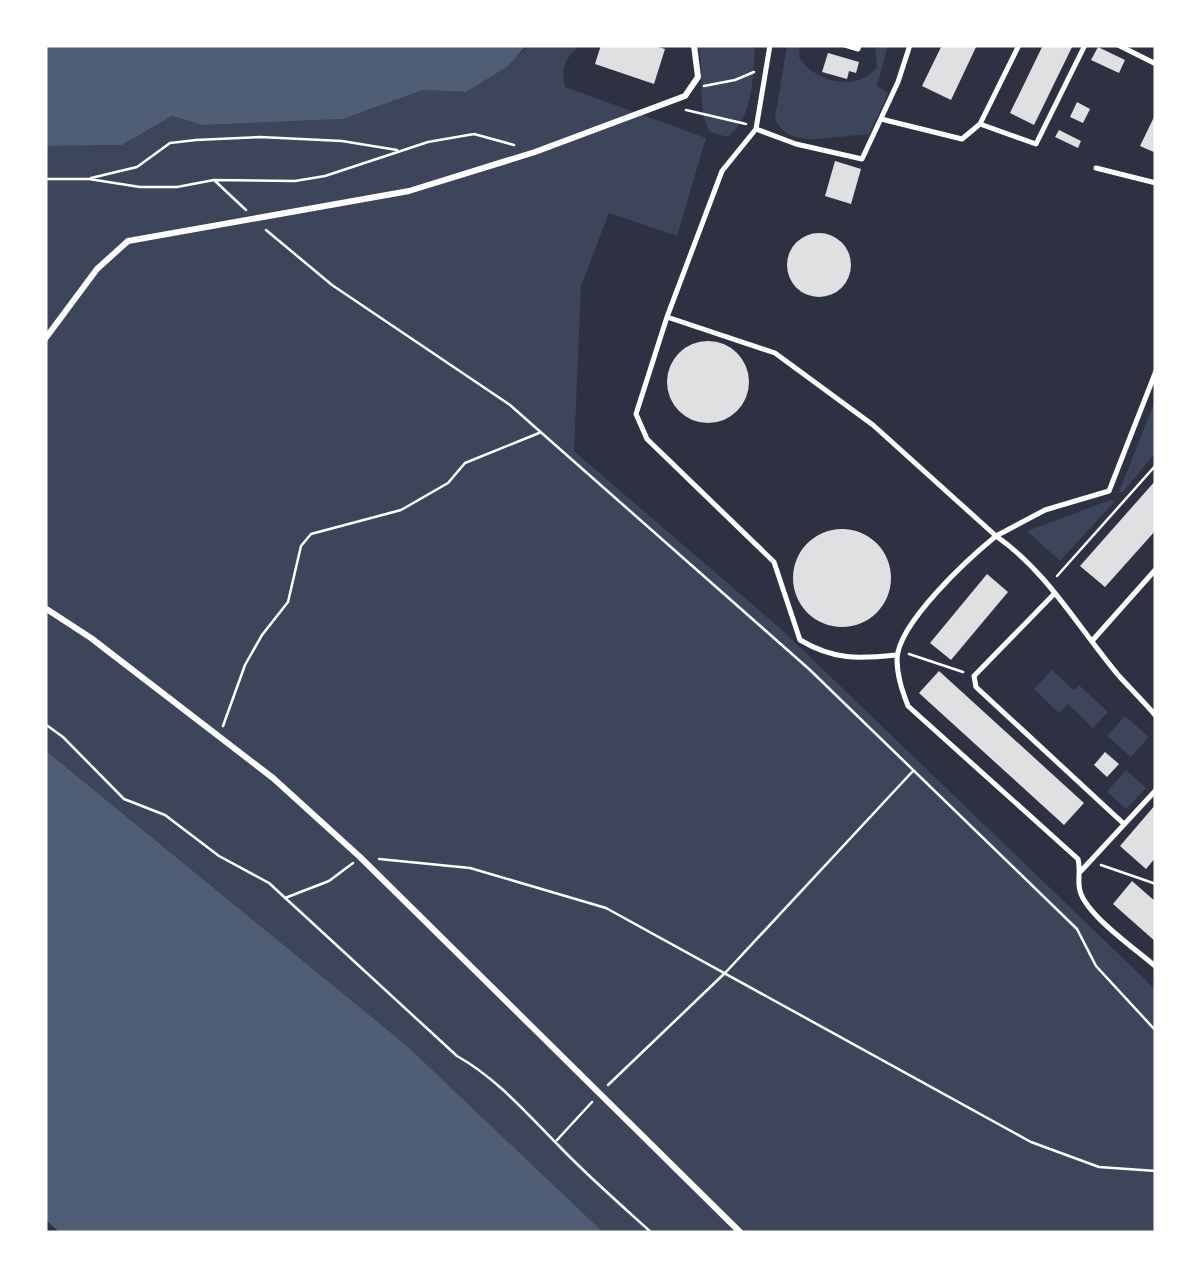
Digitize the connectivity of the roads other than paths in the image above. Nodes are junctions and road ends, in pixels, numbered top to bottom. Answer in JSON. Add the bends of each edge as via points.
{"nodes":[{"id":1,"x":694,"y":45,"type":"edge"},
{"id":2,"x":770,"y":45,"type":"edge"},
{"id":3,"x":844,"y":45,"type":"edge"},
{"id":4,"x":859,"y":45,"type":"edge"},
{"id":5,"x":910,"y":45,"type":"edge"},
{"id":6,"x":1019,"y":45,"type":"edge"},
{"id":7,"x":1084,"y":45,"type":"edge"},
{"id":8,"x":1118,"y":45,"type":"edge"},
{"id":9,"x":1156,"y":64,"type":"edge"},
{"id":10,"x":880,"y":119,"type":"junction"},
{"id":11,"x":980,"y":124,"type":"junction"},
{"id":12,"x":756,"y":129,"type":"junction"},
{"id":13,"x":1096,"y":168,"type":"dead end"},
{"id":14,"x":1156,"y":183,"type":"edge"},
{"id":15,"x":667,"y":317,"type":"junction"},
{"id":16,"x":45,"y":339,"type":"edge"},
{"id":17,"x":1156,"y":370,"type":"edge"},
{"id":18,"x":996,"y":536,"type":"junction"},
{"id":19,"x":1156,"y":568,"type":"edge"},
{"id":20,"x":1055,"y":593,"type":"junction"},
{"id":21,"x":45,"y":608,"type":"edge"},
{"id":22,"x":1092,"y":641,"type":"junction"},
{"id":23,"x":896,"y":655,"type":"junction"},
{"id":24,"x":1156,"y":716,"type":"edge"},
{"id":25,"x":1156,"y":790,"type":"edge"},
{"id":26,"x":1124,"y":824,"type":"junction"},
{"id":27,"x":1081,"y":870,"type":"junction"},
{"id":28,"x":1156,"y":966,"type":"edge"},
{"id":29,"x":742,"y":1233,"type":"edge"}],
"edges":[{"from":1,"to":16,"type":"street","via":[[698,77],[686,96],[535,152],[409,191],[128,241]]},
{"from":2,"to":12,"type":"lane"},
{"from":3,"to":4,"type":"lane"},
{"from":5,"to":10,"type":"lane"},
{"from":6,"to":11,"type":"lane"},
{"from":7,"to":11,"type":"lane","via":[[1036,144]]},
{"from":8,"to":9,"type":"lane"},
{"from":10,"to":11,"type":"lane","via":[[962,139]]},
{"from":10,"to":12,"type":"lane","via":[[862,159]]},
{"from":12,"to":15,"type":"lane","via":[[722,171]]},
{"from":13,"to":14,"type":"lane"},
{"from":15,"to":18,"type":"lane","via":[[775,353],[873,425]]},
{"from":15,"to":23,"type":"lane","via":[[636,414],[647,439],[774,562],[800,640],[826,655]]},
{"from":17,"to":18,"type":"lane","via":[[1109,491],[1045,510]]},
{"from":18,"to":20,"type":"lane"},
{"from":18,"to":23,"type":"lane","via":[[943,585]]},
{"from":19,"to":22,"type":"lane"},
{"from":20,"to":22,"type":"lane"},
{"from":20,"to":26,"type":"lane","via":[[974,676],[976,686]]},
{"from":21,"to":29,"type":"street","via":[[273,778]]},
{"from":22,"to":24,"type":"lane"},
{"from":23,"to":27,"type":"lane","via":[[908,706],[1078,859]]},
{"from":25,"to":26,"type":"lane"},
{"from":26,"to":27,"type":"lane"},
{"from":27,"to":28,"type":"lane","via":[[1079,889],[1088,908]]}]}
